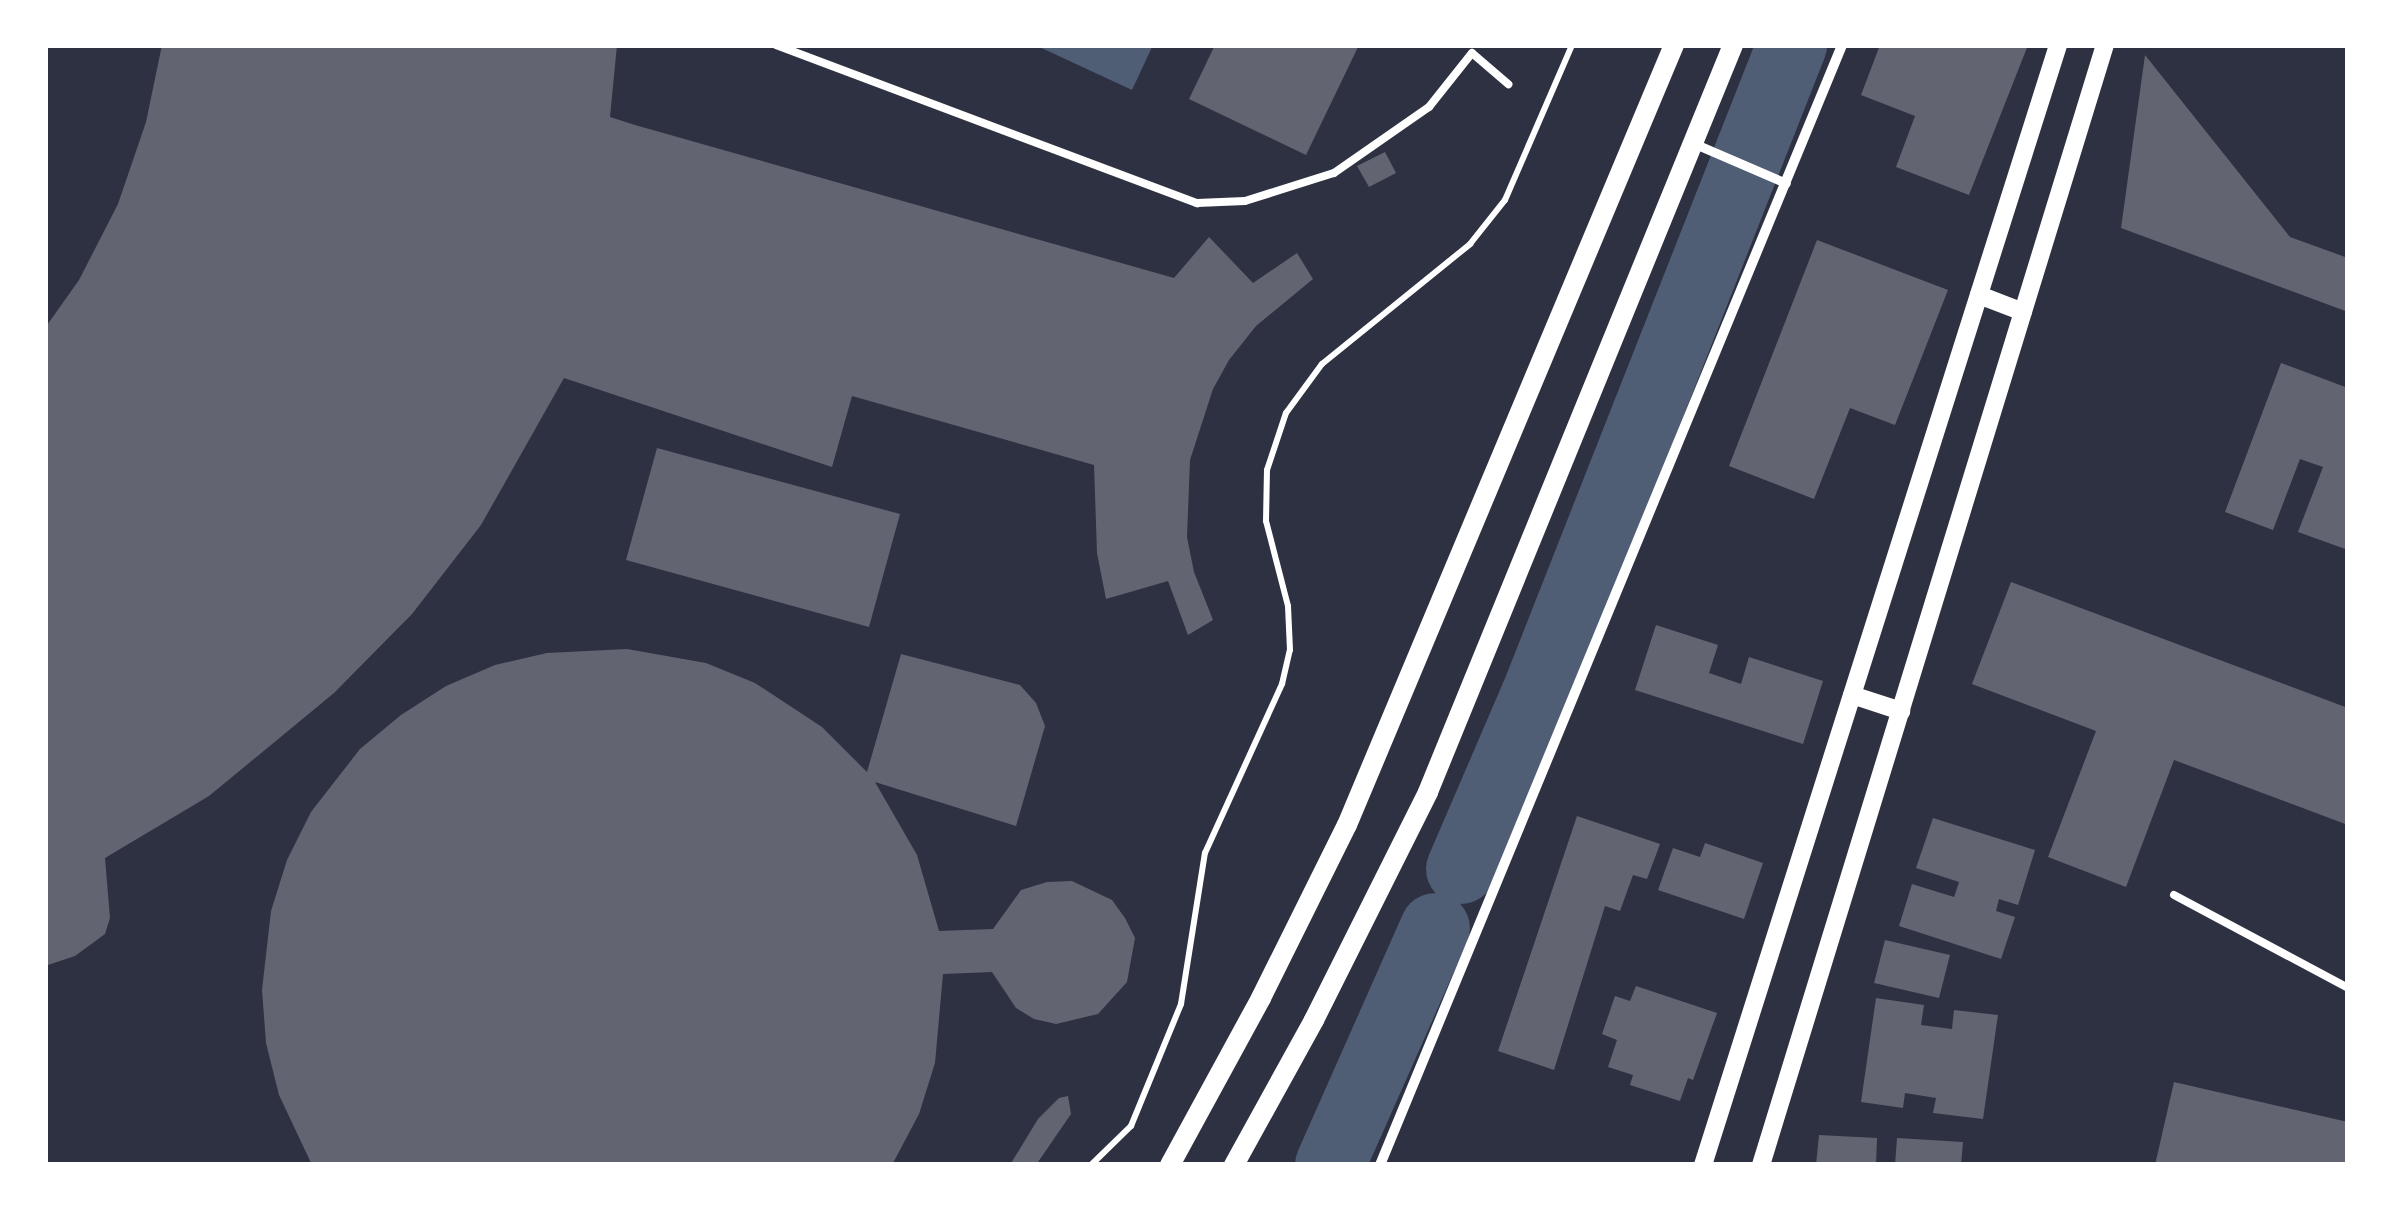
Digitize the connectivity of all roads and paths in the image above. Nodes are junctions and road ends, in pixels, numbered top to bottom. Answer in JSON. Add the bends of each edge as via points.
{"nodes":[{"id":1,"x":776,"y":45,"type":"edge"},
{"id":2,"x":1572,"y":45,"type":"edge"},
{"id":3,"x":1674,"y":45,"type":"edge"},
{"id":4,"x":1733,"y":45,"type":"edge"},
{"id":5,"x":1842,"y":45,"type":"edge"},
{"id":6,"x":2058,"y":45,"type":"edge"},
{"id":7,"x":2105,"y":45,"type":"edge"},
{"id":8,"x":1473,"y":49,"type":"edge"},
{"id":9,"x":1508,"y":84,"type":"dead end"},
{"id":10,"x":1700,"y":146,"type":"junction"},
{"id":11,"x":1786,"y":182,"type":"junction"},
{"id":12,"x":1979,"y":295,"type":"junction"},
{"id":13,"x":2024,"y":312,"type":"junction"},
{"id":14,"x":1852,"y":695,"type":"junction"},
{"id":15,"x":1901,"y":710,"type":"junction"},
{"id":16,"x":2174,"y":895,"type":"dead end"},
{"id":17,"x":2348,"y":988,"type":"edge"},
{"id":18,"x":1091,"y":1165,"type":"edge"},
{"id":19,"x":1170,"y":1165,"type":"edge"},
{"id":20,"x":1234,"y":1165,"type":"edge"},
{"id":21,"x":1380,"y":1165,"type":"edge"},
{"id":22,"x":1704,"y":1165,"type":"edge"},
{"id":23,"x":1761,"y":1165,"type":"edge"}],
"edges":[{"from":1,"to":8,"type":"lane","via":[[1197,204],[1245,201],[1334,174],[1429,107]]},
{"from":2,"to":18,"type":"path","via":[[1506,200],[1470,244],[1322,364],[1286,414],[1267,470],[1266,504],[1288,606],[1290,650],[1282,684],[1205,853],[1181,1004],[1131,1126]]},
{"from":3,"to":19,"type":"main road","via":[[1347,825]]},
{"from":4,"to":10,"type":"main road"},
{"from":5,"to":11,"type":"street"},
{"from":6,"to":12,"type":"street"},
{"from":7,"to":13,"type":"street"},
{"from":8,"to":9,"type":"lane"},
{"from":10,"to":11,"type":"street"},
{"from":10,"to":20,"type":"main road","via":[[1428,792]]},
{"from":11,"to":21,"type":"street"},
{"from":12,"to":13,"type":"street"},
{"from":12,"to":14,"type":"street"},
{"from":13,"to":15,"type":"street"},
{"from":14,"to":15,"type":"street"},
{"from":14,"to":22,"type":"street"},
{"from":15,"to":23,"type":"street"},
{"from":16,"to":17,"type":"lane"}]}
